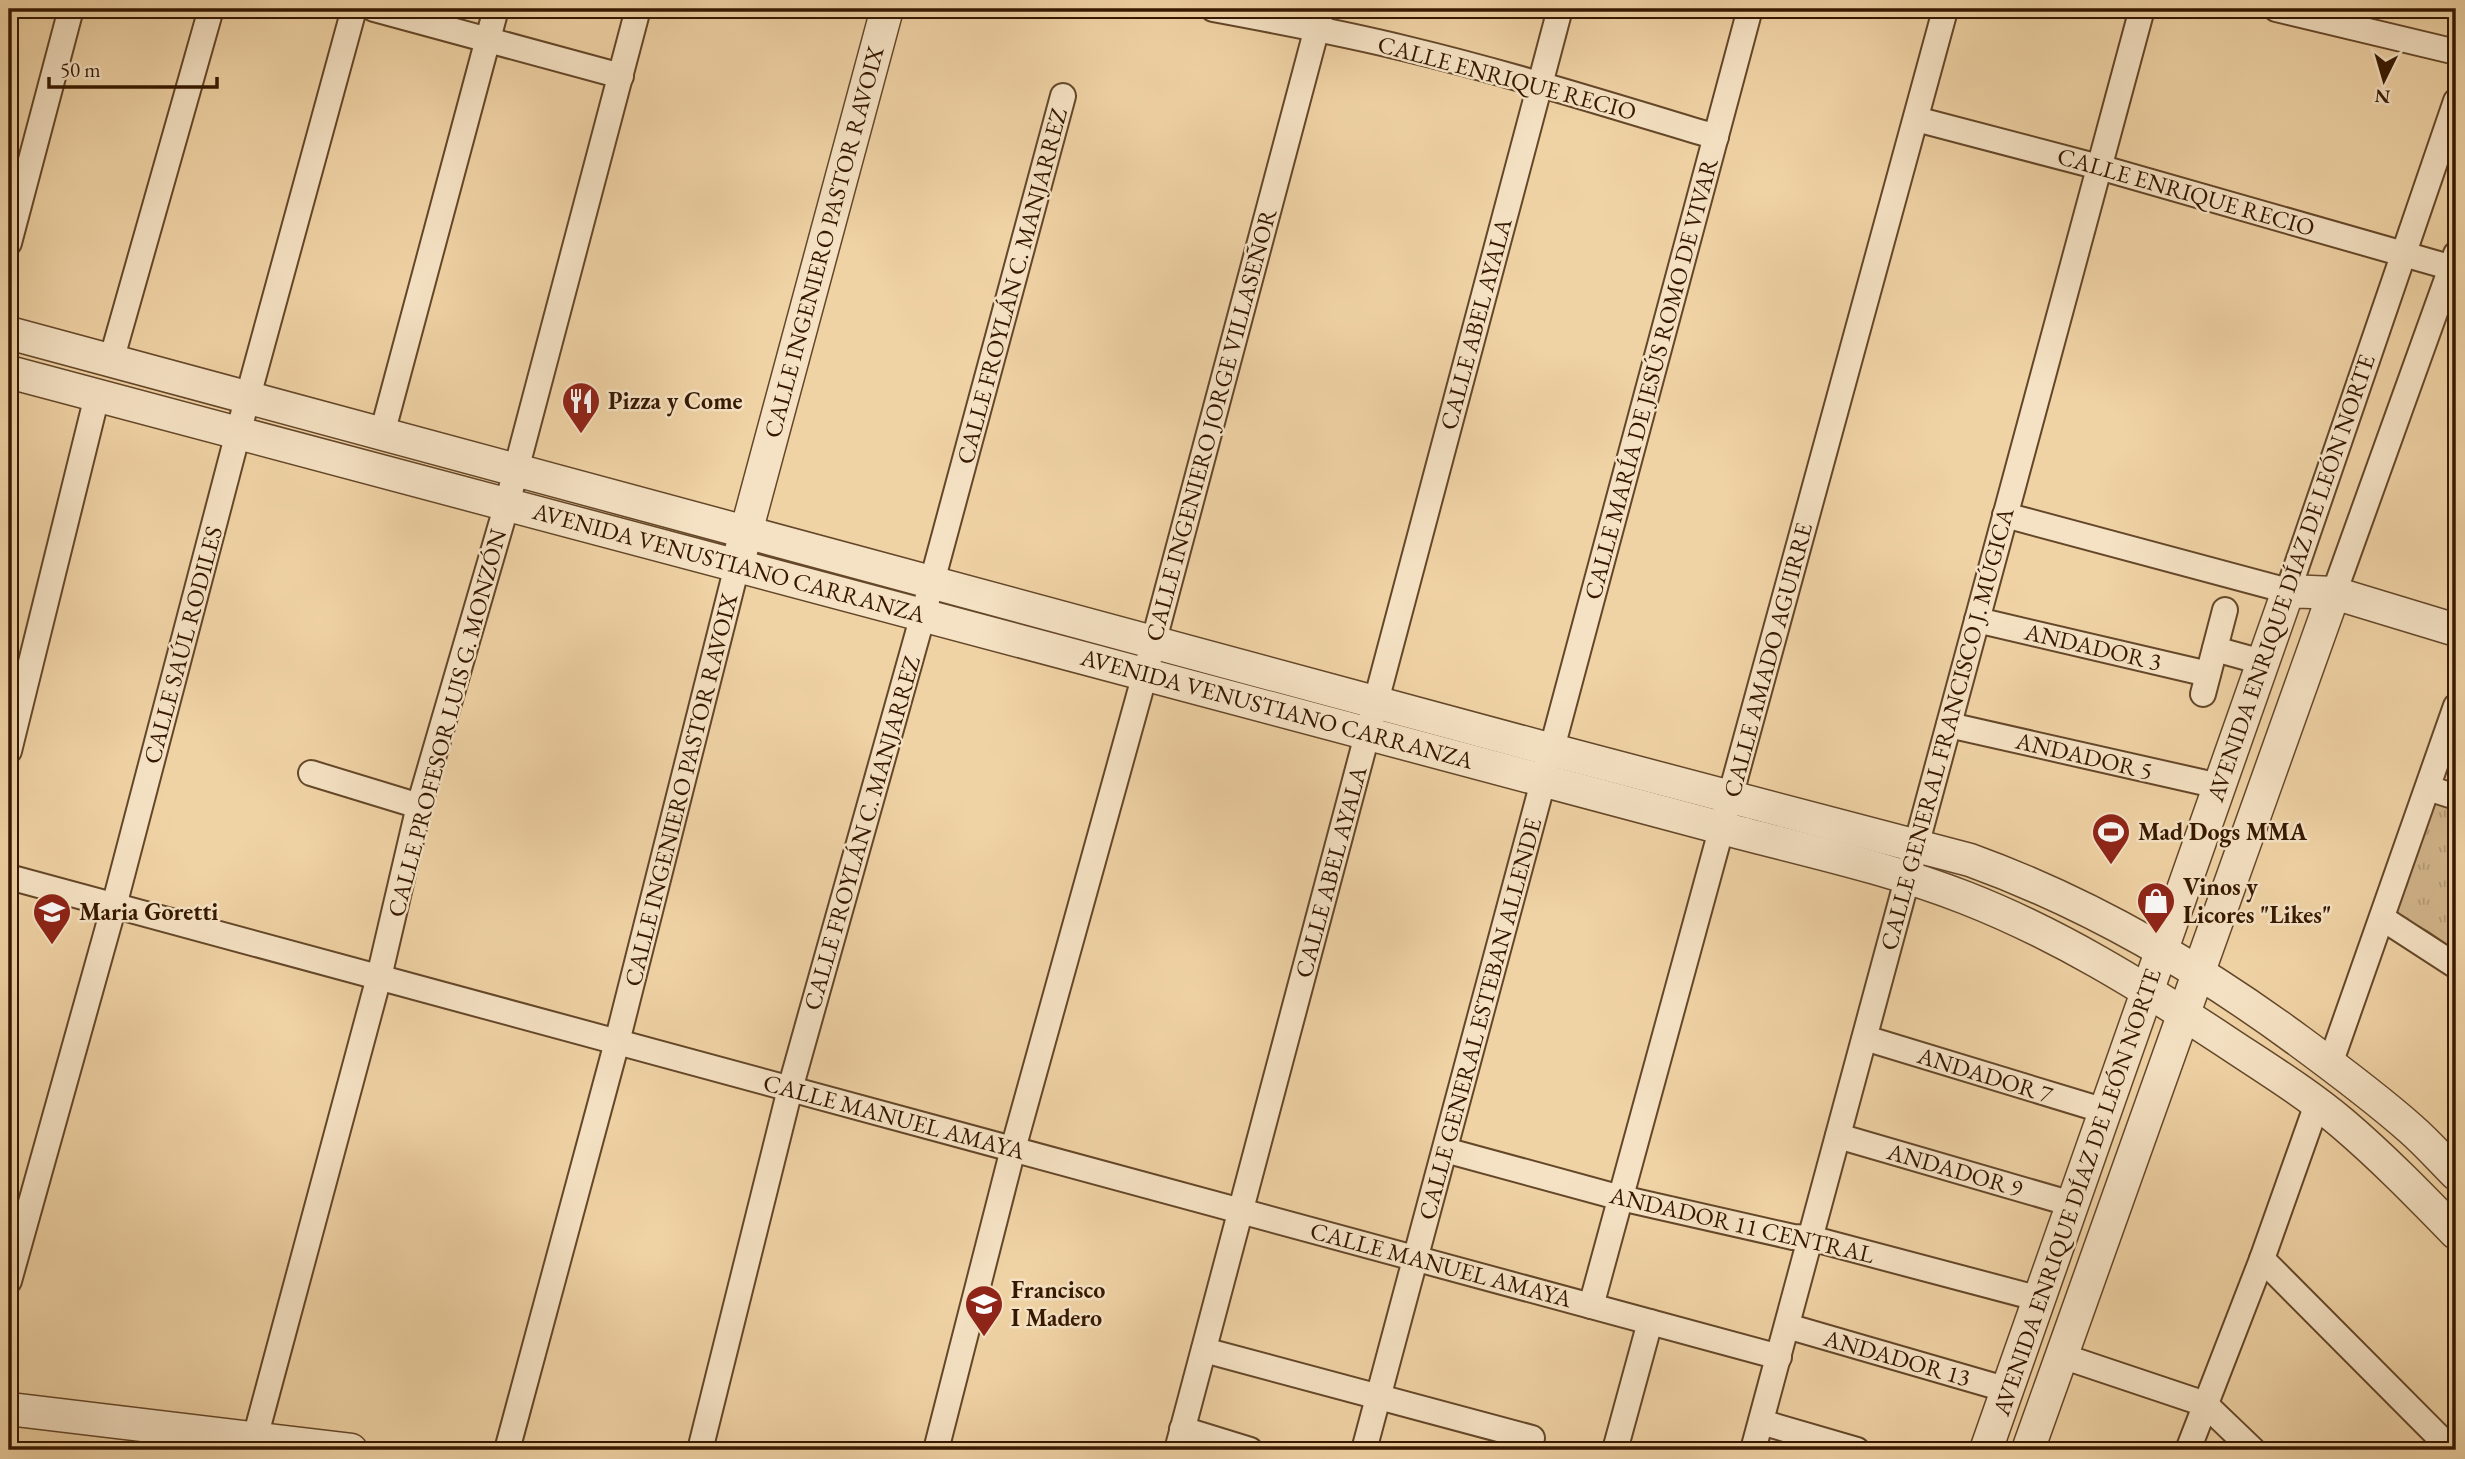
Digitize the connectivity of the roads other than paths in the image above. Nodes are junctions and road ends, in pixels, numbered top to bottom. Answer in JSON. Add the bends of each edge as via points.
{"nodes":[{"id":1,"x":71,"y":9,"type":"edge"},
{"id":2,"x":211,"y":9,"type":"edge"},
{"id":3,"x":354,"y":9,"type":"edge"},
{"id":4,"x":374,"y":9,"type":"edge"},
{"id":5,"x":496,"y":9,"type":"edge"},
{"id":6,"x":638,"y":9,"type":"edge"},
{"id":7,"x":887,"y":9,"type":"edge"},
{"id":8,"x":1213,"y":9,"type":"edge"},
{"id":9,"x":1560,"y":9,"type":"edge"},
{"id":10,"x":1750,"y":9,"type":"edge"},
{"id":11,"x":2142,"y":9,"type":"edge"},
{"id":12,"x":2276,"y":9,"type":"edge"},
{"id":13,"x":1944,"y":14,"type":"dead end"},
{"id":14,"x":1319,"y":18,"type":"edge"},
{"id":15,"x":488,"y":40,"type":"junction"},
{"id":16,"x":2456,"y":52,"type":"edge"},
{"id":17,"x":621,"y":76,"type":"junction"},
{"id":18,"x":1540,"y":84,"type":"junction"},
{"id":19,"x":1063,"y":96,"type":"dead end"},
{"id":20,"x":2456,"y":102,"type":"edge"},
{"id":21,"x":1916,"y":119,"type":"junction"},
{"id":22,"x":1716,"y":137,"type":"junction"},
{"id":23,"x":2099,"y":167,"type":"junction"},
{"id":24,"x":9,"y":243,"type":"edge"},
{"id":25,"x":2403,"y":253,"type":"junction"},
{"id":26,"x":2455,"y":263,"type":"edge"},
{"id":27,"x":9,"y":333,"type":"edge"},
{"id":28,"x":111,"y":361,"type":"junction"},
{"id":29,"x":9,"y":372,"type":"edge"},
{"id":30,"x":97,"y":396,"type":"junction"},
{"id":31,"x":248,"y":398,"type":"junction"},
{"id":32,"x":238,"y":433,"type":"junction"},
{"id":33,"x":383,"y":434,"type":"junction"},
{"id":34,"x":516,"y":470,"type":"junction"},
{"id":35,"x":507,"y":504,"type":"junction"},
{"id":36,"x":2005,"y":515,"type":"junction"},
{"id":37,"x":746,"y":532,"type":"junction"},
{"id":38,"x":737,"y":566,"type":"junction"},
{"id":39,"x":932,"y":583,"type":"junction"},
{"id":40,"x":2288,"y":591,"type":"junction"},
{"id":41,"x":2334,"y":593,"type":"junction"},
{"id":42,"x":2225,"y":610,"type":"dead end"},
{"id":43,"x":923,"y":615,"type":"junction"},
{"id":44,"x":1977,"y":620,"type":"junction"},
{"id":45,"x":2456,"y":630,"type":"edge"},
{"id":46,"x":1153,"y":642,"type":"junction"},
{"id":47,"x":2215,"y":649,"type":"junction"},
{"id":48,"x":2262,"y":663,"type":"junction"},
{"id":49,"x":1145,"y":674,"type":"junction"},
{"id":50,"x":1376,"y":703,"type":"junction"},
{"id":51,"x":2456,"y":706,"type":"edge"},
{"id":52,"x":1949,"y":725,"type":"junction"},
{"id":53,"x":1368,"y":733,"type":"junction"},
{"id":54,"x":1552,"y":750,"type":"junction"},
{"id":55,"x":9,"y":751,"type":"edge"},
{"id":56,"x":311,"y":773,"type":"dead end"},
{"id":57,"x":1544,"y":780,"type":"junction"},
{"id":58,"x":2219,"y":786,"type":"junction"},
{"id":59,"x":2428,"y":788,"type":"junction"},
{"id":60,"x":1730,"y":797,"type":"junction"},
{"id":61,"x":2456,"y":797,"type":"edge"},
{"id":62,"x":419,"y":806,"type":"junction"},
{"id":63,"x":1722,"y":828,"type":"junction"},
{"id":64,"x":1916,"y":845,"type":"junction"},
{"id":65,"x":9,"y":877,"type":"edge"},
{"id":66,"x":1907,"y":878,"type":"junction"},
{"id":67,"x":114,"y":906,"type":"junction"},
{"id":68,"x":2382,"y":918,"type":"junction"},
{"id":69,"x":2162,"y":949,"type":"junction"},
{"id":70,"x":2456,"y":966,"type":"edge"},
{"id":71,"x":2198,"y":971,"type":"junction"},
{"id":72,"x":379,"y":977,"type":"junction"},
{"id":73,"x":2147,"y":991,"type":"junction"},
{"id":74,"x":2183,"y":1013,"type":"junction"},
{"id":75,"x":1865,"y":1038,"type":"junction"},
{"id":76,"x":617,"y":1042,"type":"junction"},
{"id":77,"x":2330,"y":1064,"type":"junction"},
{"id":78,"x":790,"y":1089,"type":"junction"},
{"id":79,"x":2317,"y":1104,"type":"junction"},
{"id":80,"x":2105,"y":1111,"type":"junction"},
{"id":81,"x":1838,"y":1136,"type":"junction"},
{"id":82,"x":1013,"y":1149,"type":"junction"},
{"id":83,"x":1445,"y":1150,"type":"junction"},
{"id":84,"x":2456,"y":1174,"type":"edge"},
{"id":85,"x":1621,"y":1198,"type":"junction"},
{"id":86,"x":2073,"y":1204,"type":"junction"},
{"id":87,"x":1240,"y":1211,"type":"junction"},
{"id":88,"x":2456,"y":1233,"type":"edge"},
{"id":89,"x":1811,"y":1238,"type":"junction"},
{"id":90,"x":1416,"y":1258,"type":"junction"},
{"id":91,"x":2262,"y":1259,"type":"junction"},
{"id":92,"x":9,"y":1280,"type":"edge"},
{"id":93,"x":2039,"y":1299,"type":"junction"},
{"id":94,"x":1591,"y":1306,"type":"junction"},
{"id":95,"x":1650,"y":1322,"type":"junction"},
{"id":96,"x":1787,"y":1326,"type":"junction"},
{"id":97,"x":1204,"y":1350,"type":"junction"},
{"id":98,"x":2062,"y":1356,"type":"junction"},
{"id":99,"x":1779,"y":1357,"type":"junction"},
{"id":100,"x":2008,"y":1390,"type":"junction"},
{"id":101,"x":1379,"y":1397,"type":"junction"},
{"id":102,"x":2205,"y":1404,"type":"junction"},
{"id":103,"x":9,"y":1409,"type":"edge"},
{"id":104,"x":1761,"y":1422,"type":"junction"},
{"id":105,"x":255,"y":1438,"type":"junction"},
{"id":106,"x":1532,"y":1438,"type":"dead end"},
{"id":107,"x":1180,"y":1440,"type":"edge"},
{"id":108,"x":1845,"y":1448,"type":"edge"},
{"id":109,"x":351,"y":1450,"type":"edge"},
{"id":110,"x":507,"y":1450,"type":"edge"},
{"id":111,"x":700,"y":1450,"type":"edge"},
{"id":112,"x":936,"y":1450,"type":"edge"},
{"id":113,"x":1250,"y":1450,"type":"edge"},
{"id":114,"x":1364,"y":1450,"type":"edge"},
{"id":115,"x":1615,"y":1450,"type":"edge"},
{"id":116,"x":1753,"y":1450,"type":"edge"},
{"id":117,"x":1986,"y":1450,"type":"edge"},
{"id":118,"x":2028,"y":1450,"type":"edge"},
{"id":119,"x":2188,"y":1450,"type":"edge"},
{"id":120,"x":2253,"y":1450,"type":"edge"},
{"id":121,"x":2452,"y":1450,"type":"edge"}],
"edges":[{"from":1,"to":24,"type":"street"},
{"from":2,"to":28,"type":"street"},
{"from":3,"to":31,"type":"street","name":"CALLE SAÚL RODILES"},
{"from":4,"to":15,"type":"street"},
{"from":5,"to":15,"type":"street"},
{"from":6,"to":17,"type":"street","name":"CALLE PROFESOR LUIS G. MONZÓN"},
{"from":7,"to":37,"type":"street","name":"CALLE INGENIERO PASTOR RAVOIX"},
{"from":8,"to":14,"type":"street","name":"CALLE ENRIQUE RECIO"},
{"from":9,"to":18,"type":"street","name":"CALLE ABEL AYALA"},
{"from":10,"to":22,"type":"street","name":"CALLE MARÍA DE JESÚS ROMO DE VIVAR"},
{"from":11,"to":23,"type":"street","name":"CALLE GENERAL FRANCISCO J. MÚGICA"},
{"from":12,"to":16,"type":"street"},
{"from":13,"to":21,"type":"street","name":"CALLE AMADO AGUIRRE"},
{"from":14,"to":18,"type":"street","name":"CALLE ENRIQUE RECIO","via":[[1409,49]]},
{"from":14,"to":46,"type":"street","name":"CALLE INGENIERO JORGE VILLASEÑOR"},
{"from":15,"to":17,"type":"street"},
{"from":15,"to":33,"type":"street"},
{"from":17,"to":34,"type":"street","name":"CALLE PROFESOR LUIS G. MONZÓN"},
{"from":18,"to":22,"type":"street","name":"CALLE ENRIQUE RECIO"},
{"from":18,"to":50,"type":"street","name":"CALLE ABEL AYALA"},
{"from":19,"to":39,"type":"street","name":"CALLE FROYLÁN C. MANJARREZ"},
{"from":20,"to":25,"type":"street","name":"AVENIDA ENRIQUE DÍAZ DE LEÓN NORTE"},
{"from":21,"to":23,"type":"street","name":"CALLE ENRIQUE RECIO"},
{"from":21,"to":60,"type":"street","name":"CALLE AMADO AGUIRRE"},
{"from":22,"to":54,"type":"street","name":"CALLE MARÍA DE JESÚS ROMO DE VIVAR"},
{"from":23,"to":25,"type":"street","name":"CALLE ENRIQUE RECIO"},
{"from":23,"to":36,"type":"street","name":"CALLE GENERAL FRANCISCO J. MÚGICA"},
{"from":25,"to":26,"type":"street","name":"CALLE ENRIQUE RECIO"},
{"from":25,"to":40,"type":"street","name":"AVENIDA ENRIQUE DÍAZ DE LEÓN NORTE"},
{"from":26,"to":41,"type":"street","name":"AVENIDA ENRIQUE DÍAZ DE LEÓN NORTE"},
{"from":27,"to":28,"type":"street","name":"AVENIDA VENUSTIANO CARRANZA"},
{"from":28,"to":31,"type":"street","name":"AVENIDA VENUSTIANO CARRANZA"},
{"from":29,"to":30,"type":"street","name":"AVENIDA VENUSTIANO CARRANZA"},
{"from":30,"to":32,"type":"street","name":"AVENIDA VENUSTIANO CARRANZA"},
{"from":30,"to":55,"type":"street"},
{"from":31,"to":32,"type":"street","name":"CALLE SAÚL RODILES"},
{"from":31,"to":33,"type":"street","name":"AVENIDA VENUSTIANO CARRANZA"},
{"from":32,"to":35,"type":"street","name":"AVENIDA VENUSTIANO CARRANZA"},
{"from":32,"to":67,"type":"street","name":"CALLE SAÚL RODILES"},
{"from":33,"to":34,"type":"street","name":"AVENIDA VENUSTIANO CARRANZA"},
{"from":34,"to":35,"type":"street","name":"CALLE PROFESOR LUIS G. MONZÓN"},
{"from":34,"to":37,"type":"street","name":"AVENIDA VENUSTIANO CARRANZA"},
{"from":35,"to":38,"type":"street","name":"AVENIDA VENUSTIANO CARRANZA"},
{"from":35,"to":62,"type":"street","name":"CALLE PROFESOR LUIS G. MONZÓN"},
{"from":36,"to":40,"type":"street"},
{"from":36,"to":44,"type":"street","name":"CALLE GENERAL FRANCISCO J. MÚGICA"},
{"from":37,"to":38,"type":"street","name":"CALLE INGENIERO PASTOR RAVOIX"},
{"from":37,"to":39,"type":"street","name":"AVENIDA VENUSTIANO CARRANZA"},
{"from":38,"to":43,"type":"street","name":"AVENIDA VENUSTIANO CARRANZA"},
{"from":38,"to":76,"type":"street","name":"CALLE INGENIERO PASTOR RAVOIX"},
{"from":39,"to":43,"type":"street","name":"CALLE FROYLÁN C. MANJARREZ"},
{"from":39,"to":46,"type":"street","name":"AVENIDA VENUSTIANO CARRANZA"},
{"from":40,"to":41,"type":"street"},
{"from":40,"to":48,"type":"street","name":"AVENIDA ENRIQUE DÍAZ DE LEÓN NORTE"},
{"from":41,"to":45,"type":"street"},
{"from":41,"to":71,"type":"street","name":"AVENIDA ENRIQUE DÍAZ DE LEÓN NORTE"},
{"from":42,"to":47,"type":"street","name":"ANDADOR 3"},
{"from":43,"to":49,"type":"street","name":"AVENIDA VENUSTIANO CARRANZA"},
{"from":43,"to":78,"type":"street","name":"CALLE FROYLÁN C. MANJARREZ"},
{"from":44,"to":47,"type":"street","name":"ANDADOR 3","via":[[2205,684]]},
{"from":44,"to":52,"type":"street","name":"CALLE GENERAL FRANCISCO J. MÚGICA"},
{"from":46,"to":49,"type":"street","name":"CALLE INGENIERO JORGE VILLASEÑOR"},
{"from":46,"to":50,"type":"street","name":"AVENIDA VENUSTIANO CARRANZA"},
{"from":47,"to":48,"type":"street"},
{"from":48,"to":58,"type":"street","name":"AVENIDA ENRIQUE DÍAZ DE LEÓN NORTE"},
{"from":49,"to":53,"type":"street","name":"AVENIDA VENUSTIANO CARRANZA"},
{"from":49,"to":82,"type":"street","name":"CALLE INGENIERO JORGE VILLASEÑOR"},
{"from":50,"to":53,"type":"street","name":"CALLE ABEL AYALA"},
{"from":50,"to":54,"type":"street","name":"AVENIDA VENUSTIANO CARRANZA"},
{"from":51,"to":59,"type":"street"},
{"from":52,"to":58,"type":"street","name":"ANDADOR 5"},
{"from":52,"to":64,"type":"street","name":"CALLE GENERAL FRANCISCO J. MÚGICA"},
{"from":53,"to":57,"type":"street","name":"AVENIDA VENUSTIANO CARRANZA"},
{"from":53,"to":87,"type":"street","name":"CALLE ABEL AYALA"},
{"from":54,"to":57,"type":"street","name":"CALLE GENERAL ESTEBAN ALLENDE"},
{"from":54,"to":60,"type":"street","name":"AVENIDA VENUSTIANO CARRANZA"},
{"from":56,"to":62,"type":"street"},
{"from":57,"to":63,"type":"street","name":"AVENIDA VENUSTIANO CARRANZA"},
{"from":57,"to":83,"type":"street","name":"CALLE GENERAL ESTEBAN ALLENDE"},
{"from":58,"to":69,"type":"street","name":"AVENIDA ENRIQUE DÍAZ DE LEÓN NORTE"},
{"from":59,"to":61,"type":"street"},
{"from":59,"to":68,"type":"street"},
{"from":60,"to":63,"type":"street","name":"CALLE AMADO AGUIRRE"},
{"from":60,"to":64,"type":"street","name":"AVENIDA VENUSTIANO CARRANZA"},
{"from":62,"to":72,"type":"street","name":"CALLE PROFESOR LUIS G. MONZÓN"},
{"from":63,"to":66,"type":"street","name":"AVENIDA VENUSTIANO CARRANZA"},
{"from":63,"to":85,"type":"street","name":"CALLE AMADO AGUIRRE"},
{"from":64,"to":66,"type":"street","name":"CALLE GENERAL FRANCISCO J. MÚGICA"},
{"from":64,"to":69,"type":"street","name":"AVENIDA VENUSTIANO CARRANZA","via":[[2016,877]]},
{"from":65,"to":67,"type":"street","name":"CALLE MANUEL AMAYA"},
{"from":66,"to":73,"type":"street","name":"AVENIDA VENUSTIANO CARRANZA","via":[[2023,921]]},
{"from":66,"to":75,"type":"street","name":"CALLE GENERAL FRANCISCO J. MÚGICA"},
{"from":67,"to":72,"type":"street","name":"CALLE MANUEL AMAYA"},
{"from":67,"to":92,"type":"street","name":"CALLE SAÚL RODILES"},
{"from":68,"to":70,"type":"street"},
{"from":68,"to":77,"type":"street"},
{"from":69,"to":71,"type":"street","name":"AVENIDA VENUSTIANO CARRANZA"},
{"from":69,"to":73,"type":"street","name":"AVENIDA ENRIQUE DÍAZ DE LEÓN NORTE"},
{"from":71,"to":74,"type":"street","name":"AVENIDA ENRIQUE DÍAZ DE LEÓN NORTE"},
{"from":71,"to":77,"type":"street","name":"AVENIDA VENUSTIANO CARRANZA"},
{"from":72,"to":76,"type":"street","name":"CALLE MANUEL AMAYA"},
{"from":72,"to":105,"type":"street","name":"CALLE PROFESOR LUIS G. MONZÓN"},
{"from":73,"to":74,"type":"street","name":"AVENIDA VENUSTIANO CARRANZA"},
{"from":73,"to":80,"type":"street","name":"AVENIDA ENRIQUE DÍAZ DE LEÓN NORTE"},
{"from":74,"to":79,"type":"street","name":"AVENIDA VENUSTIANO CARRANZA"},
{"from":74,"to":98,"type":"street","name":"AVENIDA ENRIQUE DÍAZ DE LEÓN NORTE"},
{"from":75,"to":80,"type":"street","name":"ANDADOR 7"},
{"from":75,"to":81,"type":"street","name":"CALLE GENERAL FRANCISCO J. MÚGICA"},
{"from":76,"to":78,"type":"street","name":"CALLE MANUEL AMAYA"},
{"from":76,"to":110,"type":"street","name":"CALLE INGENIERO PASTOR RAVOIX"},
{"from":77,"to":84,"type":"street","name":"AVENIDA VENUSTIANO CARRANZA","via":[[2413,1130]]},
{"from":78,"to":82,"type":"street","name":"CALLE MANUEL AMAYA"},
{"from":78,"to":111,"type":"street","name":"CALLE FROYLÁN C. MANJARREZ"},
{"from":79,"to":88,"type":"street","name":"AVENIDA VENUSTIANO CARRANZA","via":[[2402,1177]]},
{"from":79,"to":91,"type":"street"},
{"from":80,"to":86,"type":"street","name":"AVENIDA ENRIQUE DÍAZ DE LEÓN NORTE"},
{"from":81,"to":86,"type":"street","name":"ANDADOR 9"},
{"from":81,"to":89,"type":"street","name":"CALLE GENERAL FRANCISCO J. MÚGICA"},
{"from":82,"to":87,"type":"street","name":"CALLE MANUEL AMAYA"},
{"from":82,"to":112,"type":"street","name":"CALLE INGENIERO JORGE VILLASEÑOR"},
{"from":83,"to":85,"type":"street","name":"ANDADOR 11 CENTRAL"},
{"from":83,"to":90,"type":"street","name":"CALLE GENERAL ESTEBAN ALLENDE"},
{"from":85,"to":89,"type":"street","name":"ANDADOR 11 CENTRAL"},
{"from":85,"to":94,"type":"street","name":"CALLE AMADO AGUIRRE"},
{"from":86,"to":93,"type":"street","name":"AVENIDA ENRIQUE DÍAZ DE LEÓN NORTE"},
{"from":87,"to":90,"type":"street","name":"CALLE MANUEL AMAYA"},
{"from":87,"to":97,"type":"street","name":"CALLE ABEL AYALA"},
{"from":89,"to":93,"type":"street","name":"ANDADOR 11 CENTRAL"},
{"from":89,"to":96,"type":"street","name":"CALLE GENERAL FRANCISCO J. MÚGICA"},
{"from":90,"to":94,"type":"street","name":"CALLE MANUEL AMAYA"},
{"from":90,"to":101,"type":"street","name":"CALLE GENERAL ESTEBAN ALLENDE"},
{"from":91,"to":102,"type":"street"},
{"from":91,"to":121,"type":"street"},
{"from":93,"to":100,"type":"street","name":"AVENIDA ENRIQUE DÍAZ DE LEÓN NORTE"},
{"from":94,"to":95,"type":"street","name":"CALLE MANUEL AMAYA"},
{"from":95,"to":99,"type":"street","name":"CALLE MANUEL AMAYA"},
{"from":95,"to":115,"type":"street"},
{"from":96,"to":99,"type":"street","name":"CALLE GENERAL FRANCISCO J. MÚGICA"},
{"from":96,"to":100,"type":"street","name":"ANDADOR 13"},
{"from":97,"to":101,"type":"street"},
{"from":97,"to":107,"type":"street","name":"CALLE ABEL AYALA"},
{"from":98,"to":102,"type":"street"},
{"from":98,"to":118,"type":"street","name":"AVENIDA ENRIQUE DÍAZ DE LEÓN NORTE"},
{"from":99,"to":104,"type":"street","name":"CALLE GENERAL FRANCISCO J. MÚGICA"},
{"from":100,"to":117,"type":"street","name":"AVENIDA ENRIQUE DÍAZ DE LEÓN NORTE"},
{"from":101,"to":106,"type":"street"},
{"from":101,"to":114,"type":"street","name":"CALLE GENERAL ESTEBAN ALLENDE"},
{"from":102,"to":119,"type":"street"},
{"from":102,"to":120,"type":"street"},
{"from":103,"to":105,"type":"street"},
{"from":104,"to":108,"type":"street"},
{"from":104,"to":116,"type":"street","name":"CALLE GENERAL FRANCISCO J. MÚGICA"},
{"from":105,"to":109,"type":"street"},
{"from":107,"to":113,"type":"street"}]}
